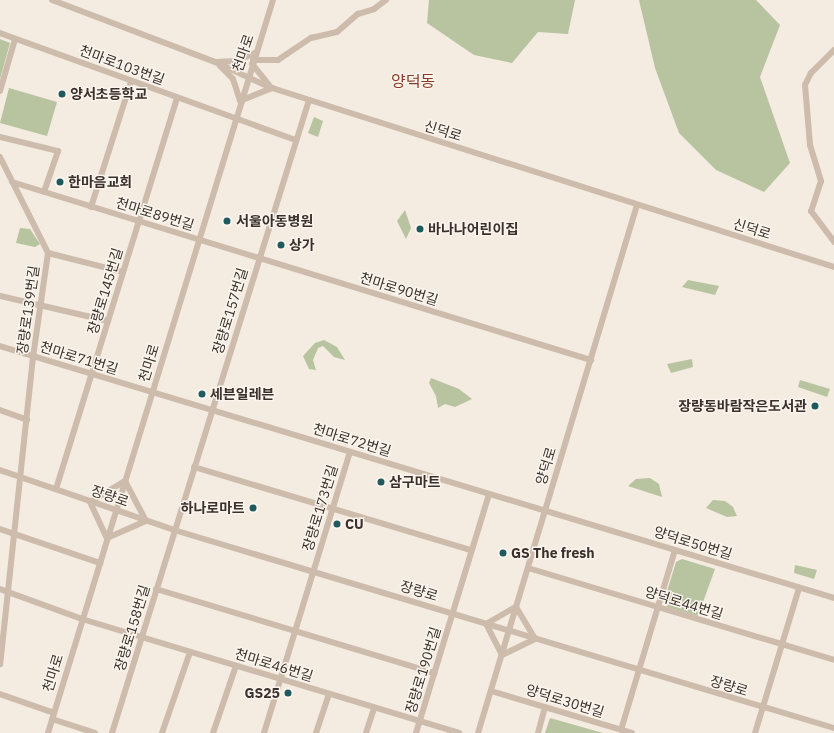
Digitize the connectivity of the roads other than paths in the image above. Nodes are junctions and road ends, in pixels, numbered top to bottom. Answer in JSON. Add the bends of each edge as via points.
{"nodes":[{"id":1,"x":52,"y":0,"type":"edge"},
{"id":2,"x":273,"y":0,"type":"edge"},
{"id":3,"x":386,"y":0,"type":"edge"},
{"id":4,"x":0,"y":34,"type":"edge"},
{"id":5,"x":15,"y":39,"type":"junction"},
{"id":6,"x":834,"y":50,"type":"edge"},
{"id":7,"x":255,"y":53,"type":"junction"},
{"id":8,"x":216,"y":62,"type":"junction"},
{"id":9,"x":252,"y":62,"type":"junction"},
{"id":10,"x":247,"y":77,"type":"junction"},
{"id":11,"x":131,"y":82,"type":"junction"},
{"id":12,"x":274,"y":88,"type":"junction"},
{"id":13,"x":0,"y":91,"type":"edge"},
{"id":14,"x":177,"y":98,"type":"junction"},
{"id":15,"x":308,"y":100,"type":"junction"},
{"id":16,"x":240,"y":101,"type":"junction"},
{"id":17,"x":235,"y":119,"type":"junction"},
{"id":18,"x":0,"y":137,"type":"edge"},
{"id":19,"x":296,"y":140,"type":"junction"},
{"id":20,"x":0,"y":157,"type":"edge"},
{"id":21,"x":12,"y":182,"type":"junction"},
{"id":22,"x":44,"y":192,"type":"junction"},
{"id":23,"x":637,"y":205,"type":"junction"},
{"id":24,"x":91,"y":206,"type":"junction"},
{"id":25,"x":139,"y":221,"type":"junction"},
{"id":26,"x":199,"y":240,"type":"junction"},
{"id":27,"x":834,"y":242,"type":"edge"},
{"id":28,"x":48,"y":253,"type":"junction"},
{"id":29,"x":259,"y":258,"type":"junction"},
{"id":30,"x":834,"y":267,"type":"edge"},
{"id":31,"x":124,"y":272,"type":"junction"},
{"id":32,"x":0,"y":296,"type":"edge"},
{"id":33,"x":40,"y":304,"type":"junction"},
{"id":34,"x":108,"y":321,"type":"junction"},
{"id":35,"x":0,"y":346,"type":"edge"},
{"id":36,"x":33,"y":357,"type":"junction"},
{"id":37,"x":591,"y":360,"type":"junction"},
{"id":38,"x":92,"y":375,"type":"junction"},
{"id":39,"x":152,"y":392,"type":"junction"},
{"id":40,"x":0,"y":410,"type":"edge"},
{"id":41,"x":212,"y":410,"type":"junction"},
{"id":42,"x":27,"y":420,"type":"junction"},
{"id":43,"x":350,"y":452,"type":"junction"},
{"id":44,"x":194,"y":467,"type":"junction"},
{"id":45,"x":0,"y":470,"type":"edge"},
{"id":46,"x":20,"y":477,"type":"junction"},
{"id":47,"x":125,"y":481,"type":"junction"},
{"id":48,"x":56,"y":489,"type":"junction"},
{"id":49,"x":489,"y":494,"type":"junction"},
{"id":50,"x":90,"y":502,"type":"junction"},
{"id":51,"x":332,"y":508,"type":"junction"},
{"id":52,"x":116,"y":511,"type":"junction"},
{"id":53,"x":544,"y":511,"type":"junction"},
{"id":54,"x":146,"y":521,"type":"junction"},
{"id":55,"x":0,"y":529,"type":"edge"},
{"id":56,"x":174,"y":530,"type":"junction"},
{"id":57,"x":14,"y":534,"type":"junction"},
{"id":58,"x":107,"y":538,"type":"junction"},
{"id":59,"x":471,"y":550,"type":"junction"},
{"id":60,"x":675,"y":550,"type":"junction"},
{"id":61,"x":100,"y":563,"type":"junction"},
{"id":62,"x":528,"y":568,"type":"junction"},
{"id":63,"x":313,"y":572,"type":"junction"},
{"id":64,"x":800,"y":588,"type":"junction"},
{"id":65,"x":0,"y":589,"type":"edge"},
{"id":66,"x":156,"y":589,"type":"junction"},
{"id":67,"x":9,"y":592,"type":"junction"},
{"id":68,"x":834,"y":598,"type":"edge"},
{"id":69,"x":516,"y":607,"type":"junction"},
{"id":70,"x":658,"y":608,"type":"junction"},
{"id":71,"x":452,"y":613,"type":"junction"},
{"id":72,"x":82,"y":619,"type":"junction"},
{"id":73,"x":486,"y":624,"type":"junction"},
{"id":74,"x":295,"y":631,"type":"junction"},
{"id":75,"x":509,"y":631,"type":"junction"},
{"id":76,"x":141,"y":637,"type":"junction"},
{"id":77,"x":535,"y":639,"type":"junction"},
{"id":78,"x":2,"y":642,"type":"edge"},
{"id":79,"x":782,"y":644,"type":"junction"},
{"id":80,"x":190,"y":652,"type":"junction"},
{"id":81,"x":502,"y":655,"type":"junction"},
{"id":82,"x":834,"y":660,"type":"edge"},
{"id":83,"x":0,"y":664,"type":"edge"},
{"id":84,"x":236,"y":666,"type":"junction"},
{"id":85,"x":640,"y":671,"type":"junction"},
{"id":86,"x":434,"y":673,"type":"junction"},
{"id":87,"x":280,"y":679,"type":"junction"},
{"id":88,"x":491,"y":691,"type":"junction"},
{"id":89,"x":0,"y":694,"type":"edge"},
{"id":90,"x":329,"y":694,"type":"junction"},
{"id":91,"x":545,"y":707,"type":"junction"},
{"id":92,"x":374,"y":708,"type":"junction"},
{"id":93,"x":762,"y":708,"type":"junction"},
{"id":94,"x":54,"y":713,"type":"junction"},
{"id":95,"x":52,"y":719,"type":"junction"},
{"id":96,"x":420,"y":721,"type":"junction"},
{"id":97,"x":834,"y":728,"type":"edge"},
{"id":98,"x":622,"y":730,"type":"junction"},
{"id":99,"x":48,"y":733,"type":"edge"},
{"id":100,"x":94,"y":733,"type":"edge"},
{"id":101,"x":112,"y":733,"type":"edge"},
{"id":102,"x":162,"y":733,"type":"edge"},
{"id":103,"x":213,"y":733,"type":"edge"},
{"id":104,"x":264,"y":733,"type":"edge"},
{"id":105,"x":316,"y":733,"type":"edge"},
{"id":106,"x":366,"y":733,"type":"edge"},
{"id":107,"x":416,"y":733,"type":"edge"},
{"id":108,"x":459,"y":733,"type":"edge"},
{"id":109,"x":478,"y":733,"type":"edge"},
{"id":110,"x":538,"y":733,"type":"edge"},
{"id":111,"x":632,"y":733,"type":"edge"},
{"id":112,"x":755,"y":733,"type":"edge"}],
"edges":[{"from":1,"to":8,"type":"street","name":"신덕로"},
{"from":2,"to":7,"type":"street","name":"천마로"},
{"from":3,"to":9,"type":"street","via":[[374,10],[358,14],[337,32],[311,38],[278,60]]},
{"from":4,"to":5,"type":"street","name":"천마로103번길"},
{"from":5,"to":11,"type":"street","name":"천마로103번길"},
{"from":5,"to":13,"type":"street"},
{"from":6,"to":27,"type":"street","via":[[811,73],[805,89],[810,145],[821,182],[811,211]]},
{"from":7,"to":8,"type":"street","via":[[237,61]]},
{"from":7,"to":9,"type":"street","name":"천마로"},
{"from":8,"to":10,"type":"street","name":"신덕로"},
{"from":8,"to":16,"type":"street","via":[[233,79]]},
{"from":9,"to":10,"type":"street","name":"천마로"},
{"from":9,"to":12,"type":"street"},
{"from":10,"to":12,"type":"street","name":"신덕로"},
{"from":10,"to":16,"type":"street","name":"천마로"},
{"from":11,"to":14,"type":"street","name":"천마로103번길"},
{"from":11,"to":24,"type":"street"},
{"from":12,"to":15,"type":"street","name":"신덕로"},
{"from":12,"to":16,"type":"street"},
{"from":14,"to":17,"type":"street","name":"천마로103번길"},
{"from":14,"to":25,"type":"street","name":"장량로145번길"},
{"from":15,"to":19,"type":"street","name":"장량로157번길"},
{"from":15,"to":23,"type":"street","name":"신덕로"},
{"from":16,"to":17,"type":"street","name":"천마로"},
{"from":17,"to":19,"type":"street","name":"천마로103번길"},
{"from":17,"to":26,"type":"street","name":"천마로"},
{"from":18,"to":22,"type":"street","via":[[58,151]]},
{"from":19,"to":29,"type":"street","name":"장량로157번길"},
{"from":20,"to":21,"type":"street","name":"장량로139번길"},
{"from":21,"to":22,"type":"street","name":"천마로89번길"},
{"from":21,"to":28,"type":"street","name":"장량로139번길"},
{"from":22,"to":24,"type":"street","name":"천마로89번길"},
{"from":23,"to":30,"type":"street","name":"신덕로"},
{"from":23,"to":37,"type":"street","name":"양덕로"},
{"from":24,"to":25,"type":"street","name":"천마로89번길"},
{"from":25,"to":26,"type":"street","name":"천마로89번길"},
{"from":25,"to":31,"type":"street","name":"장량로145번길"},
{"from":26,"to":29,"type":"street","name":"천마로90번길"},
{"from":26,"to":39,"type":"street","name":"천마로"},
{"from":28,"to":31,"type":"street"},
{"from":28,"to":33,"type":"street","name":"장량로139번길"},
{"from":29,"to":37,"type":"street","name":"천마로90번길"},
{"from":29,"to":41,"type":"street","name":"장량로157번길"},
{"from":31,"to":34,"type":"street","name":"장량로145번길"},
{"from":32,"to":33,"type":"street"},
{"from":33,"to":34,"type":"street"},
{"from":33,"to":36,"type":"street","name":"장량로139번길"},
{"from":34,"to":38,"type":"street","name":"장량로145번길"},
{"from":35,"to":36,"type":"street","name":"천마로71번길"},
{"from":36,"to":38,"type":"street","name":"천마로71번길"},
{"from":36,"to":42,"type":"street","name":"장량로139번길"},
{"from":37,"to":53,"type":"street","name":"양덕로"},
{"from":38,"to":39,"type":"street","name":"천마로71번길"},
{"from":38,"to":48,"type":"street","name":"장량로145번길"},
{"from":39,"to":41,"type":"street","name":"천마로72번길"},
{"from":39,"to":47,"type":"street","name":"천마로"},
{"from":40,"to":42,"type":"street"},
{"from":41,"to":43,"type":"street","name":"천마로72번길"},
{"from":41,"to":44,"type":"street","name":"장량로157번길"},
{"from":42,"to":46,"type":"street","name":"장량로139번길"},
{"from":43,"to":49,"type":"street","name":"천마로72번길"},
{"from":43,"to":51,"type":"street","name":"장량로173번길"},
{"from":44,"to":51,"type":"street"},
{"from":44,"to":56,"type":"street","name":"장량로157번길"},
{"from":45,"to":46,"type":"street","name":"장량로"},
{"from":46,"to":48,"type":"street","name":"장량로"},
{"from":46,"to":57,"type":"street","name":"장량로139번길"},
{"from":47,"to":50,"type":"street"},
{"from":47,"to":52,"type":"street","name":"천마로"},
{"from":47,"to":54,"type":"street"},
{"from":48,"to":50,"type":"street","name":"장량로"},
{"from":49,"to":53,"type":"street","name":"천마로72번길"},
{"from":49,"to":59,"type":"street","name":"장량로190번길"},
{"from":50,"to":52,"type":"street","name":"장량로"},
{"from":50,"to":58,"type":"street"},
{"from":51,"to":59,"type":"street"},
{"from":51,"to":63,"type":"street","name":"장량로173번길"},
{"from":52,"to":54,"type":"street","name":"장량로"},
{"from":52,"to":58,"type":"street","name":"천마로"},
{"from":53,"to":60,"type":"street","name":"양덕로50번길"},
{"from":53,"to":62,"type":"street","name":"양덕로"},
{"from":54,"to":56,"type":"street","name":"장량로"},
{"from":54,"to":58,"type":"street"},
{"from":55,"to":57,"type":"street"},
{"from":56,"to":63,"type":"street","name":"장량로"},
{"from":56,"to":66,"type":"street","name":"장량로158번길"},
{"from":57,"to":61,"type":"street"},
{"from":57,"to":67,"type":"street","name":"장량로139번길"},
{"from":58,"to":61,"type":"street","name":"천마로"},
{"from":59,"to":71,"type":"street","name":"장량로190번길"},
{"from":60,"to":64,"type":"street","name":"양덕로50번길"},
{"from":60,"to":70,"type":"street"},
{"from":61,"to":72,"type":"street","name":"천마로"},
{"from":62,"to":69,"type":"street","name":"양덕로"},
{"from":62,"to":70,"type":"street","name":"양덕로44번길"},
{"from":63,"to":71,"type":"street","name":"장량로"},
{"from":63,"to":74,"type":"street","name":"장량로173번길"},
{"from":64,"to":68,"type":"street","name":"양덕로50번길"},
{"from":64,"to":79,"type":"street"},
{"from":65,"to":67,"type":"street","name":"천마로46번길"},
{"from":66,"to":74,"type":"street"},
{"from":66,"to":76,"type":"street","name":"장량로158번길"},
{"from":67,"to":72,"type":"street","name":"천마로46번길"},
{"from":67,"to":78,"type":"street","name":"장량로139번길"},
{"from":69,"to":73,"type":"street"},
{"from":69,"to":75,"type":"street","name":"양덕로"},
{"from":69,"to":77,"type":"street"},
{"from":70,"to":79,"type":"street","name":"양덕로44번길"},
{"from":70,"to":85,"type":"street"},
{"from":71,"to":73,"type":"street","name":"장량로"},
{"from":71,"to":86,"type":"street","name":"장량로190번길"},
{"from":72,"to":76,"type":"street","name":"천마로46번길"},
{"from":72,"to":94,"type":"street","name":"천마로"},
{"from":73,"to":75,"type":"street","name":"장량로"},
{"from":73,"to":81,"type":"street"},
{"from":74,"to":86,"type":"street"},
{"from":74,"to":87,"type":"street","name":"장량로173번길"},
{"from":75,"to":77,"type":"street","name":"장량로"},
{"from":75,"to":81,"type":"street","name":"양덕로"},
{"from":76,"to":80,"type":"street","name":"천마로46번길"},
{"from":76,"to":101,"type":"street","name":"장량로158번길"},
{"from":77,"to":81,"type":"street"},
{"from":77,"to":85,"type":"street","name":"장량로"},
{"from":78,"to":83,"type":"street","name":"장량로139번길"},
{"from":79,"to":82,"type":"street","name":"양덕로44번길"},
{"from":79,"to":93,"type":"street"},
{"from":80,"to":84,"type":"street","name":"천마로46번길"},
{"from":80,"to":102,"type":"street"},
{"from":81,"to":88,"type":"street","name":"양덕로"},
{"from":84,"to":87,"type":"street","name":"천마로46번길"},
{"from":84,"to":103,"type":"street"},
{"from":85,"to":93,"type":"street","name":"장량로"},
{"from":85,"to":98,"type":"street"},
{"from":86,"to":96,"type":"street","name":"장량로190번길"},
{"from":87,"to":90,"type":"street","name":"천마로46번길"},
{"from":87,"to":104,"type":"street","name":"장량로173번길"},
{"from":88,"to":91,"type":"street","name":"양덕로30번길"},
{"from":88,"to":109,"type":"street","name":"양덕로"},
{"from":89,"to":94,"type":"street"},
{"from":90,"to":92,"type":"street","name":"천마로46번길"},
{"from":90,"to":105,"type":"street"},
{"from":91,"to":98,"type":"street","name":"양덕로30번길"},
{"from":91,"to":110,"type":"street"},
{"from":92,"to":96,"type":"street","name":"천마로46번길"},
{"from":92,"to":106,"type":"street"},
{"from":93,"to":97,"type":"street","name":"장량로"},
{"from":93,"to":112,"type":"street"},
{"from":94,"to":95,"type":"street","name":"천마로"},
{"from":95,"to":99,"type":"street","name":"천마로"},
{"from":95,"to":100,"type":"street"},
{"from":96,"to":107,"type":"street","name":"장량로190번길"},
{"from":96,"to":108,"type":"street","name":"천마로46번길"},
{"from":98,"to":111,"type":"street","name":"양덕로30번길"}]}
